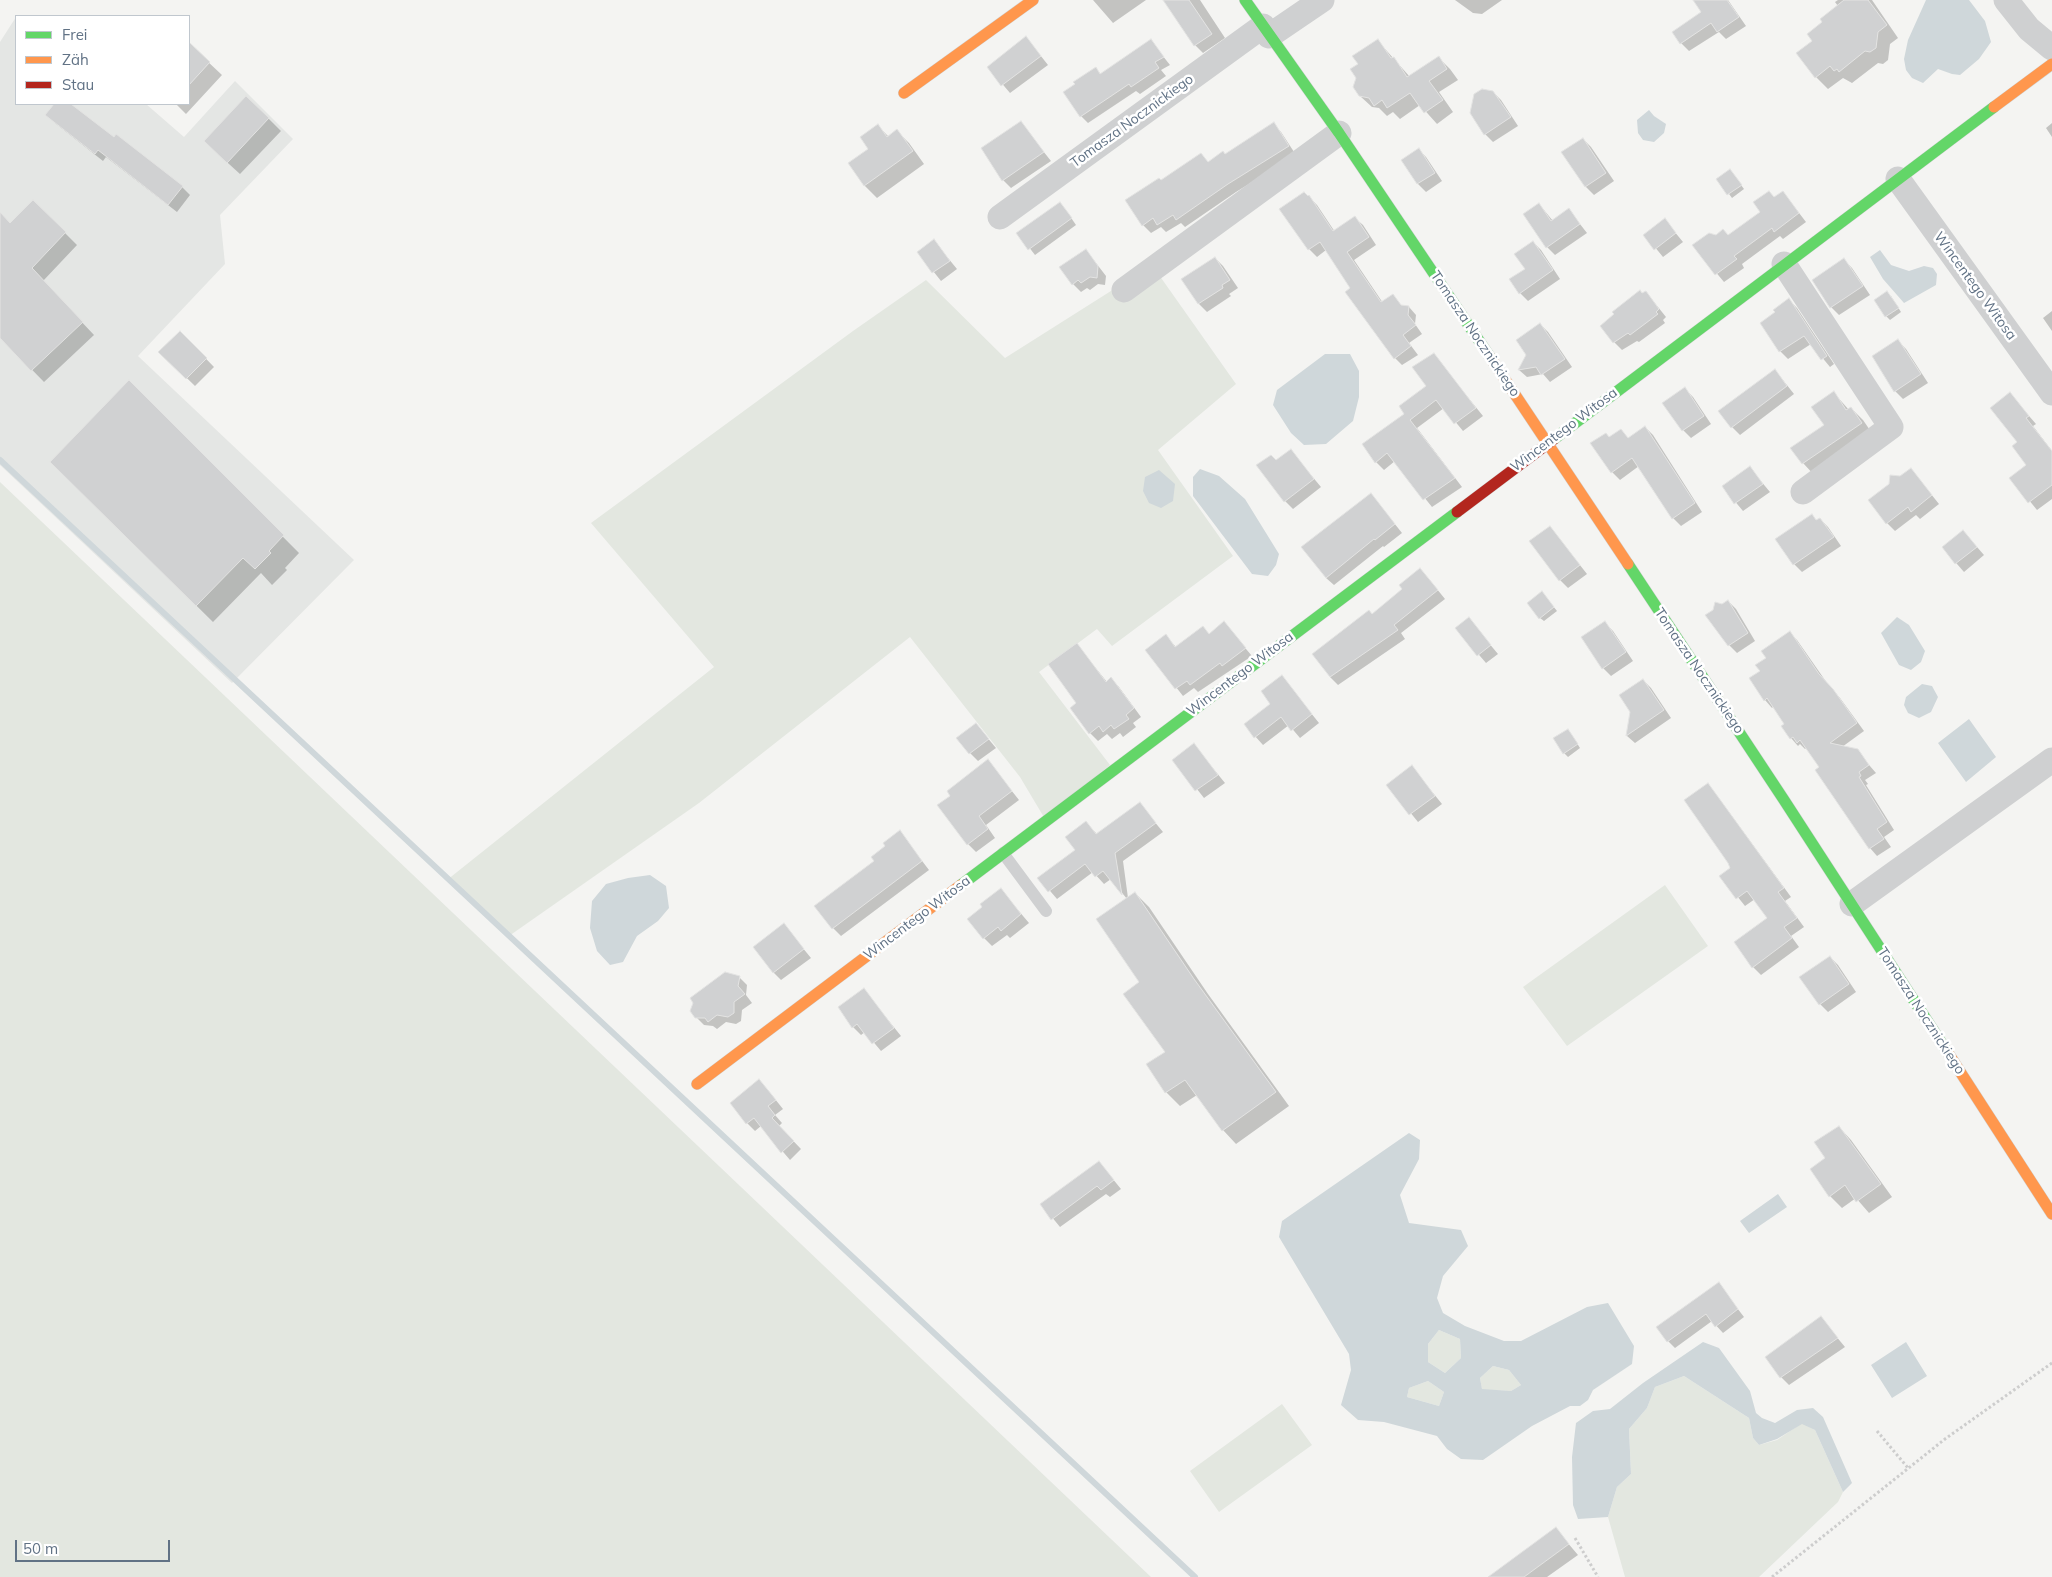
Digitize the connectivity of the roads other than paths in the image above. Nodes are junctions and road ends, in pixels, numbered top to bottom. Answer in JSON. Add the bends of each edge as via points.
{"nodes":[{"id":1,"x":1033,"y":0,"type":"edge"},
{"id":2,"x":1245,"y":0,"type":"edge"},
{"id":3,"x":1322,"y":0,"type":"edge"},
{"id":4,"x":2006,"y":0,"type":"edge"},
{"id":5,"x":1266,"y":31,"type":"junction"},
{"id":6,"x":2052,"y":48,"type":"edge"},
{"id":7,"x":2052,"y":64,"type":"edge"},
{"id":8,"x":904,"y":93,"type":"dead end"},
{"id":9,"x":1339,"y":133,"type":"junction"},
{"id":10,"x":1898,"y":179,"type":"junction"},
{"id":11,"x":1000,"y":217,"type":"dead end"},
{"id":12,"x":1784,"y":264,"type":"junction"},
{"id":13,"x":1124,"y":290,"type":"dead end"},
{"id":14,"x":2052,"y":394,"type":"edge"},
{"id":15,"x":1547,"y":442,"type":"junction"},
{"id":16,"x":1803,"y":492,"type":"dead end"},
{"id":17,"x":2052,"y":760,"type":"edge"},
{"id":18,"x":1003,"y":853,"type":"junction"},
{"id":19,"x":1852,"y":904,"type":"junction"},
{"id":20,"x":1046,"y":911,"type":"dead end"},
{"id":21,"x":696,"y":1084,"type":"dead end"},
{"id":22,"x":2052,"y":1214,"type":"edge"}],
"edges":[{"from":1,"to":8,"type":"street"},
{"from":2,"to":5,"type":"street","name":"Tomasza Nocznickiego"},
{"from":3,"to":5,"type":"street","name":"Tomasza Nocznickiego"},
{"from":4,"to":6,"type":"street","via":[[2029,29]]},
{"from":5,"to":9,"type":"street","name":"Tomasza Nocznickiego"},
{"from":5,"to":11,"type":"street","name":"Tomasza Nocznickiego"},
{"from":7,"to":10,"type":"street","name":"Wincentego Witosa"},
{"from":9,"to":13,"type":"street"},
{"from":9,"to":15,"type":"street","name":"Tomasza Nocznickiego"},
{"from":10,"to":12,"type":"street","name":"Wincentego Witosa"},
{"from":10,"to":14,"type":"street","name":"Wincentego Witosa"},
{"from":12,"to":15,"type":"street","name":"Wincentego Witosa"},
{"from":12,"to":16,"type":"street","via":[[1891,427]]},
{"from":15,"to":18,"type":"street","name":"Wincentego Witosa"},
{"from":15,"to":19,"type":"street","name":"Tomasza Nocznickiego"},
{"from":17,"to":19,"type":"street"},
{"from":18,"to":20,"type":"lane"},
{"from":18,"to":21,"type":"street","name":"Wincentego Witosa"},
{"from":19,"to":22,"type":"street","name":"Tomasza Nocznickiego"}]}
